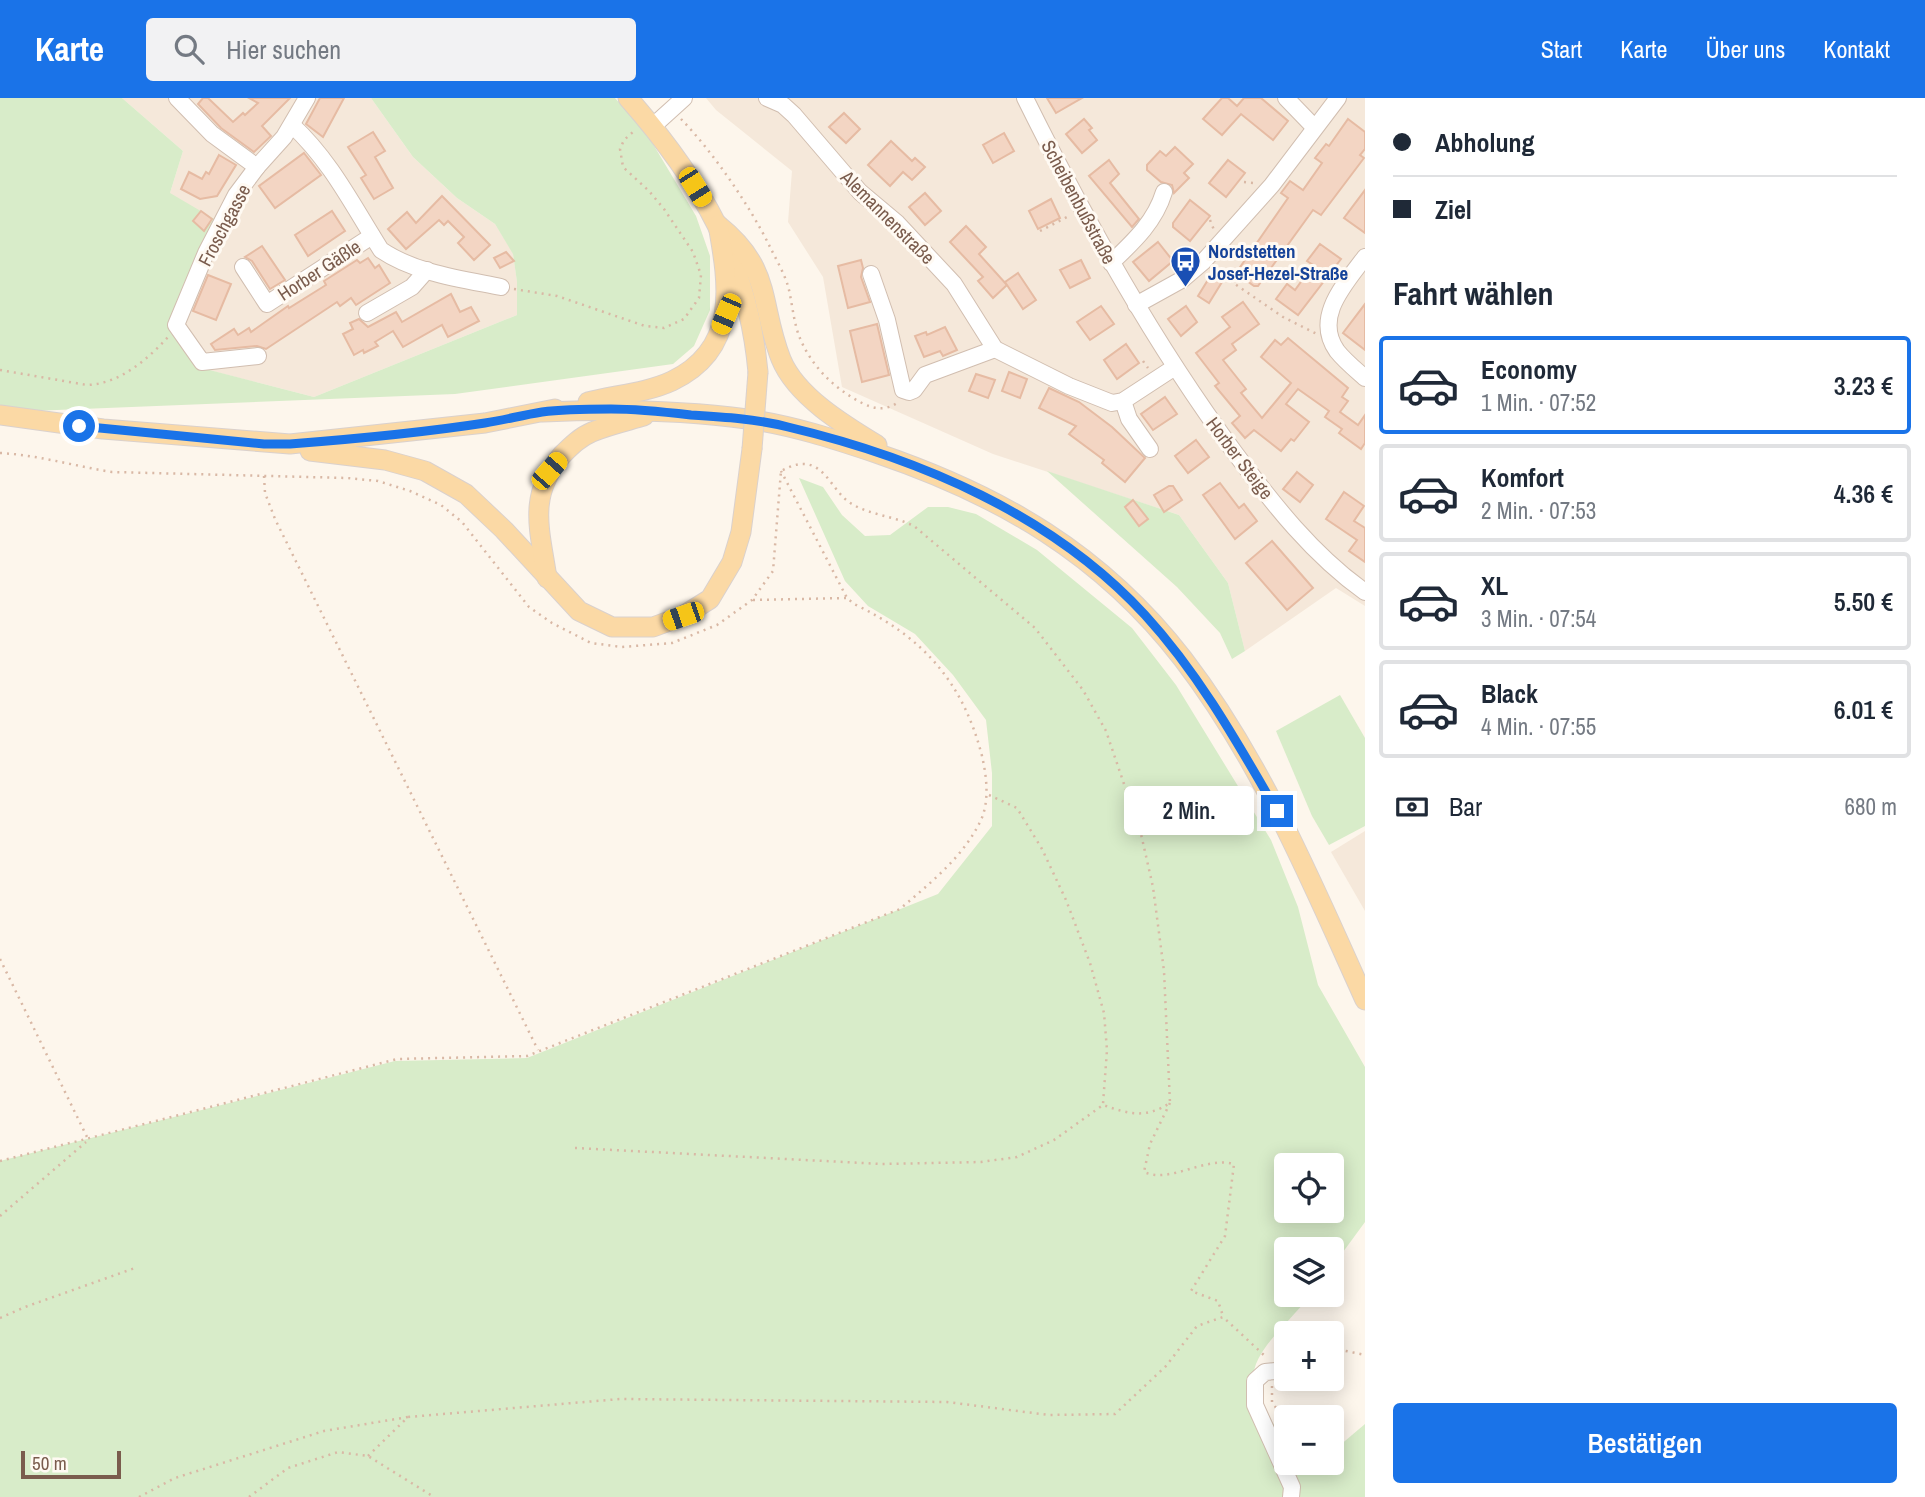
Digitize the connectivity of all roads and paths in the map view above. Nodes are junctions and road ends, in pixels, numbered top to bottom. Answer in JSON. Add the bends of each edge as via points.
{"nodes":[{"id":1,"x":177,"y":98,"type":"edge"},
{"id":2,"x":307,"y":98,"type":"edge"},
{"id":3,"x":628,"y":98,"type":"edge"},
{"id":4,"x":684,"y":98,"type":"edge"},
{"id":5,"x":767,"y":98,"type":"edge"},
{"id":6,"x":1025,"y":98,"type":"edge"},
{"id":7,"x":1286,"y":98,"type":"edge"},
{"id":8,"x":1338,"y":98,"type":"edge"},
{"id":9,"x":671,"y":110,"type":"junction"},
{"id":10,"x":650,"y":124,"type":"junction"},
{"id":11,"x":292,"y":125,"type":"junction"},
{"id":12,"x":1314,"y":127,"type":"junction"},
{"id":13,"x":257,"y":167,"type":"junction"},
{"id":14,"x":1164,"y":192,"type":"dead end"},
{"id":15,"x":1082,"y":209,"type":"junction"},
{"id":16,"x":718,"y":225,"type":"junction"},
{"id":17,"x":1040,"y":231,"type":"dead end"},
{"id":18,"x":372,"y":236,"type":"junction"},
{"id":19,"x":1365,"y":257,"type":"edge"},
{"id":20,"x":1203,"y":262,"type":"junction"},
{"id":21,"x":1111,"y":263,"type":"junction"},
{"id":22,"x":243,"y":267,"type":"dead end"},
{"id":23,"x":427,"y":270,"type":"junction"},
{"id":24,"x":871,"y":274,"type":"dead end"},
{"id":25,"x":501,"y":287,"type":"joint"},
{"id":26,"x":1136,"y":305,"type":"junction"},
{"id":27,"x":367,"y":313,"type":"dead end"},
{"id":28,"x":176,"y":325,"type":"junction"},
{"id":29,"x":1330,"y":338,"type":"junction"},
{"id":30,"x":995,"y":349,"type":"junction"},
{"id":31,"x":258,"y":356,"type":"dead end"},
{"id":32,"x":1175,"y":366,"type":"junction"},
{"id":33,"x":0,"y":370,"type":"edge"},
{"id":34,"x":1365,"y":378,"type":"edge"},
{"id":35,"x":1123,"y":401,"type":"junction"},
{"id":36,"x":894,"y":406,"type":"dead end"},
{"id":37,"x":543,"y":412,"type":"junction"},
{"id":38,"x":660,"y":412,"type":"junction"},
{"id":39,"x":0,"y":415,"type":"edge"},
{"id":40,"x":290,"y":444,"type":"junction"},
{"id":41,"x":1150,"y":449,"type":"dead end"},
{"id":42,"x":0,"y":453,"type":"edge"},
{"id":43,"x":905,"y":463,"type":"junction"},
{"id":44,"x":781,"y":471,"type":"junction"},
{"id":45,"x":264,"y":476,"type":"junction"},
{"id":46,"x":547,"y":578,"type":"junction"},
{"id":47,"x":1365,"y":592,"type":"edge"},
{"id":48,"x":848,"y":598,"type":"junction"},
{"id":49,"x":752,"y":600,"type":"junction"},
{"id":50,"x":987,"y":796,"type":"junction"},
{"id":51,"x":0,"y":959,"type":"edge"},
{"id":52,"x":1365,"y":1000,"type":"edge"},
{"id":53,"x":538,"y":1051,"type":"junction"},
{"id":54,"x":1170,"y":1103,"type":"junction"},
{"id":55,"x":1103,"y":1105,"type":"junction"},
{"id":56,"x":88,"y":1139,"type":"junction"},
{"id":57,"x":575,"y":1149,"type":"dead end"},
{"id":58,"x":0,"y":1161,"type":"edge"},
{"id":59,"x":0,"y":1216,"type":"edge"},
{"id":60,"x":135,"y":1268,"type":"dead end"},
{"id":61,"x":1223,"y":1317,"type":"junction"},
{"id":62,"x":0,"y":1318,"type":"edge"},
{"id":63,"x":1344,"y":1350,"type":"edge"},
{"id":64,"x":1365,"y":1354,"type":"edge"},
{"id":65,"x":1274,"y":1368,"type":"edge"},
{"id":66,"x":1274,"y":1371,"type":"edge"},
{"id":67,"x":1274,"y":1380,"type":"edge"},
{"id":68,"x":1274,"y":1405,"type":"edge"},
{"id":69,"x":408,"y":1417,"type":"junction"},
{"id":70,"x":368,"y":1457,"type":"junction"},
{"id":71,"x":139,"y":1497,"type":"edge"},
{"id":72,"x":249,"y":1497,"type":"edge"},
{"id":73,"x":434,"y":1497,"type":"edge"},
{"id":74,"x":1291,"y":1497,"type":"edge"}],
"edges":[{"from":1,"to":13,"type":"street","via":[[212,134]]},
{"from":2,"to":11,"type":"street","name":"Froschgasse"},
{"from":3,"to":10,"type":"main road"},
{"from":4,"to":9,"type":"street"},
{"from":5,"to":30,"type":"street","name":"Alemannenstraße","via":[[794,115],[860,192],[918,243],[954,284]]},
{"from":6,"to":15,"type":"street","name":"Scheibenbußstraße"},
{"from":7,"to":12,"type":"street"},
{"from":8,"to":12,"type":"street"},
{"from":9,"to":10,"type":"street"},
{"from":9,"to":36,"type":"path","via":[[729,180],[769,245],[788,288],[799,335],[825,377],[870,407]]},
{"from":10,"to":16,"type":"main road"},
{"from":10,"to":25,"type":"path","via":[[624,140],[620,149],[623,167],[664,209],[693,252],[701,275],[699,298],[684,319],[664,328],[645,326],[557,296]]},
{"from":11,"to":13,"type":"street","name":"Froschgasse"},
{"from":11,"to":18,"type":"street","name":"Horber Gäßle","via":[[334,173]]},
{"from":12,"to":20,"type":"street","via":[[1272,185]]},
{"from":13,"to":28,"type":"street","name":"Froschgasse","via":[[236,195]]},
{"from":14,"to":21,"type":"street","via":[[1146,228]]},
{"from":15,"to":17,"type":"path"},
{"from":15,"to":21,"type":"street","name":"Scheibenbußstraße"},
{"from":16,"to":37,"type":"main road","via":[[726,274],[726,314],[711,349],[672,381]]},
{"from":16,"to":43,"type":"main road","via":[[736,240],[759,274],[782,360],[791,376],[831,416]]},
{"from":16,"to":46,"type":"main road","bridge":true,"via":[[740,281],[758,372],[741,532],[732,562],[710,599],[653,627],[612,627],[579,611]]},
{"from":18,"to":22,"type":"street","name":"Horber Gäßle","via":[[267,304]]},
{"from":18,"to":23,"type":"street","name":"Horber Gäßle","via":[[391,257]]},
{"from":19,"to":29,"type":"street","via":[[1331,309]]},
{"from":20,"to":26,"type":"street","via":[[1183,279]]},
{"from":20,"to":29,"type":"path","via":[[1308,332]]},
{"from":21,"to":26,"type":"street","name":"Scheibenbußstraße"},
{"from":23,"to":25,"type":"street","name":"Horber Gäßle"},
{"from":23,"to":27,"type":"street","via":[[412,287]]},
{"from":24,"to":30,"type":"street","via":[[903,390],[909,393],[925,376]]},
{"from":26,"to":32,"type":"street","name":"Horber Steige"},
{"from":28,"to":31,"type":"street","via":[[202,362]]},
{"from":28,"to":33,"type":"path","via":[[146,358],[102,385]]},
{"from":29,"to":34,"type":"street"},
{"from":30,"to":35,"type":"street","via":[[1097,399]]},
{"from":32,"to":35,"type":"street"},
{"from":32,"to":47,"type":"street","name":"Horber Steige","via":[[1283,514]]},
{"from":35,"to":41,"type":"street","via":[[1129,419]]},
{"from":37,"to":38,"type":"main road"},
{"from":37,"to":40,"type":"main road","via":[[485,423]]},
{"from":38,"to":43,"type":"main road","via":[[788,426]]},
{"from":38,"to":46,"type":"main road","via":[[590,433],[572,444],[549,471],[540,491],[538,516]]},
{"from":39,"to":40,"type":"main road","via":[[103,429]]},
{"from":40,"to":46,"type":"main road","via":[[297,449],[384,460],[425,471],[467,494]]},
{"from":42,"to":45,"type":"path","via":[[112,472]]},
{"from":43,"to":52,"type":"main road","via":[[989,499],[1064,543],[1163,636],[1208,694],[1277,811]]},
{"from":44,"to":48,"type":"path"},
{"from":44,"to":49,"type":"path","via":[[773,571]]},
{"from":44,"to":54,"type":"path","via":[[801,463],[813,466],[849,503],[914,526],[1035,628],[1083,690],[1106,731],[1121,772],[1153,887],[1164,971]]},
{"from":45,"to":49,"type":"path","via":[[378,481],[441,505],[462,522],[529,607],[591,643],[622,647],[672,643],[717,625]]},
{"from":45,"to":53,"type":"path","via":[[275,519]]},
{"from":48,"to":49,"type":"path"},
{"from":48,"to":50,"type":"path","via":[[903,631],[950,680],[974,726]]},
{"from":50,"to":53,"type":"path","via":[[980,823],[946,869],[900,909]]},
{"from":50,"to":55,"type":"path","via":[[1017,808],[1042,849],[1090,963],[1104,1013]]},
{"from":51,"to":56,"type":"path"},
{"from":53,"to":56,"type":"path","via":[[527,1056],[397,1059]]},
{"from":54,"to":55,"type":"path","via":[[1156,1112],[1130,1114]]},
{"from":54,"to":61,"type":"path","via":[[1150,1144],[1144,1172],[1166,1174],[1223,1161],[1234,1164],[1225,1236],[1191,1291],[1218,1301]]},
{"from":55,"to":57,"type":"path","via":[[1054,1140],[1017,1157],[981,1162],[882,1164]]},
{"from":56,"to":58,"type":"path"},
{"from":56,"to":59,"type":"path"},
{"from":60,"to":62,"type":"path"},
{"from":61,"to":65,"type":"path","via":[[1261,1350]]},
{"from":61,"to":69,"type":"path","via":[[1197,1326],[1166,1366],[1115,1414],[1049,1415],[947,1402],[620,1399]]},
{"from":63,"to":64,"type":"path"},
{"from":66,"to":74,"type":"street","via":[[1255,1381],[1255,1405],[1292,1487]]},
{"from":67,"to":68,"type":"path"},
{"from":69,"to":70,"type":"path"},
{"from":69,"to":71,"type":"path","via":[[324,1432],[175,1478]]},
{"from":70,"to":72,"type":"path","via":[[338,1452],[288,1468]]},
{"from":70,"to":73,"type":"path"}]}
